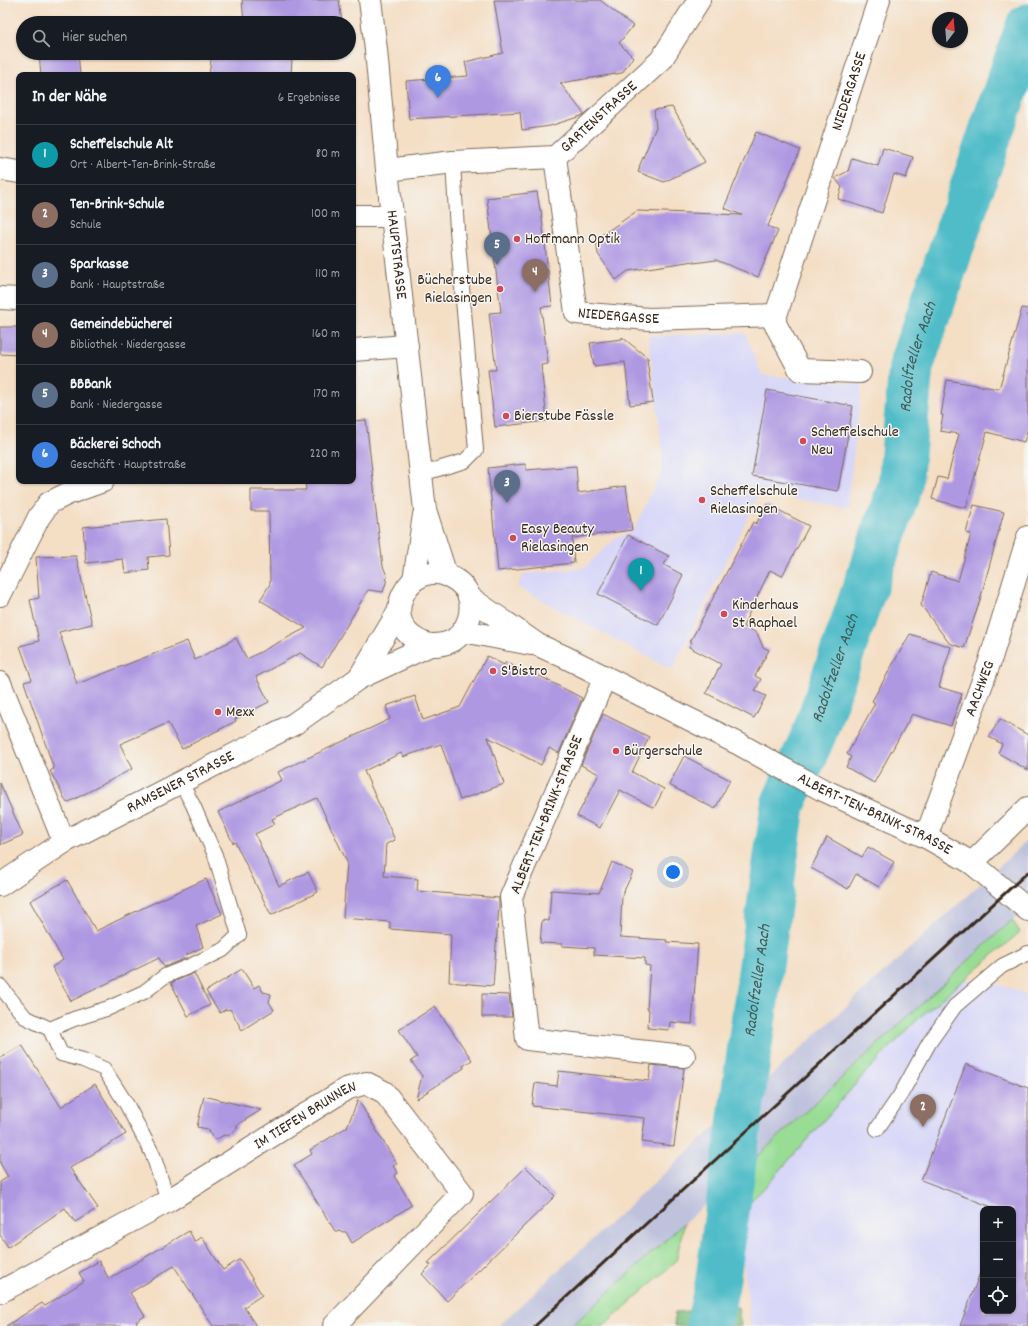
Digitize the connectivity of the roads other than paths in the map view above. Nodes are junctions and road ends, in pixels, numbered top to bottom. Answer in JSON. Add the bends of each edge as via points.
{"nodes":[{"id":1,"x":370,"y":0,"type":"edge"},
{"id":2,"x":699,"y":0,"type":"edge"},
{"id":3,"x":879,"y":0,"type":"edge"},
{"id":4,"x":555,"y":157,"type":"junction"},
{"id":5,"x":453,"y":162,"type":"junction"},
{"id":6,"x":0,"y":170,"type":"edge"},
{"id":7,"x":387,"y":170,"type":"junction"},
{"id":8,"x":16,"y":172,"type":"edge"},
{"id":9,"x":356,"y":216,"type":"edge"},
{"id":10,"x":392,"y":216,"type":"junction"},
{"id":11,"x":0,"y":298,"type":"edge"},
{"id":12,"x":16,"y":299,"type":"edge"},
{"id":13,"x":771,"y":316,"type":"junction"},
{"id":14,"x":406,"y":346,"type":"junction"},
{"id":15,"x":356,"y":350,"type":"edge"},
{"id":16,"x":860,"y":372,"type":"dead end"},
{"id":17,"x":421,"y":474,"type":"junction"},
{"id":18,"x":95,"y":484,"type":"edge"},
{"id":19,"x":425,"y":510,"type":"junction"},
{"id":20,"x":1028,"y":537,"type":"edge"},
{"id":21,"x":446,"y":574,"type":"junction"},
{"id":22,"x":414,"y":580,"type":"junction"},
{"id":23,"x":0,"y":595,"type":"edge"},
{"id":24,"x":469,"y":597,"type":"junction"},
{"id":25,"x":399,"y":611,"type":"junction"},
{"id":26,"x":464,"y":631,"type":"junction"},
{"id":27,"x":430,"y":645,"type":"junction"},
{"id":28,"x":538,"y":645,"type":"junction"},
{"id":29,"x":605,"y":677,"type":"junction"},
{"id":30,"x":359,"y":678,"type":"junction"},
{"id":31,"x":0,"y":683,"type":"edge"},
{"id":32,"x":180,"y":781,"type":"junction"},
{"id":33,"x":1028,"y":808,"type":"edge"},
{"id":34,"x":926,"y":837,"type":"junction"},
{"id":35,"x":64,"y":842,"type":"junction"},
{"id":36,"x":972,"y":863,"type":"junction"},
{"id":37,"x":0,"y":885,"type":"edge"},
{"id":38,"x":1028,"y":910,"type":"edge"},
{"id":39,"x":1028,"y":953,"type":"edge"},
{"id":40,"x":0,"y":986,"type":"edge"},
{"id":41,"x":50,"y":1029,"type":"junction"},
{"id":42,"x":684,"y":1056,"type":"dead end"},
{"id":43,"x":876,"y":1129,"type":"dead end"},
{"id":44,"x":168,"y":1201,"type":"junction"},
{"id":45,"x":0,"y":1292,"type":"edge"},
{"id":46,"x":334,"y":1326,"type":"edge"}],
"edges":[{"from":1,"to":7,"type":"street","name":"HAUPTSTRASSE"},
{"from":2,"to":4,"type":"street","name":"GARTENSTRASSE","via":[[661,60]]},
{"from":3,"to":13,"type":"street","name":"NIEDERGASSE","via":[[776,315]]},
{"from":4,"to":5,"type":"street","name":"GARTENSTRASSE"},
{"from":4,"to":13,"type":"street","name":"NIEDERGASSE","via":[[576,313],[649,319]]},
{"from":5,"to":7,"type":"street","name":"GARTENSTRASSE"},
{"from":5,"to":17,"type":"lane","via":[[476,450],[465,461]]},
{"from":6,"to":8,"type":"street"},
{"from":7,"to":10,"type":"street","name":"HAUPTSTRASSE"},
{"from":9,"to":10,"type":"street"},
{"from":10,"to":14,"type":"street","name":"HAUPTSTRASSE"},
{"from":11,"to":12,"type":"street"},
{"from":13,"to":16,"type":"street","via":[[800,370]]},
{"from":14,"to":15,"type":"street"},
{"from":14,"to":17,"type":"street","name":"HAUPTSTRASSE"},
{"from":17,"to":19,"type":"street","name":"HAUPTSTRASSE"},
{"from":18,"to":23,"type":"street","via":[[48,503]]},
{"from":19,"to":21,"type":"street"},
{"from":19,"to":22,"type":"street"},
{"from":20,"to":34,"type":"street","name":"AACHWEG","via":[[989,664]]},
{"from":21,"to":22,"type":"street","via":[[424,575]]},
{"from":21,"to":24,"type":"street","via":[[464,587]]},
{"from":22,"to":25,"type":"street","via":[[406,587],[400,599]]},
{"from":24,"to":26,"type":"street","via":[[470,620]]},
{"from":24,"to":28,"type":"street","name":"ALBERT-TEN-BRINK-STRASSE"},
{"from":25,"to":27,"type":"street","via":[[408,634]]},
{"from":25,"to":30,"type":"street","name":"RAMSENER STRASSE"},
{"from":26,"to":27,"type":"street","via":[[454,640]]},
{"from":26,"to":28,"type":"street","name":"ALBERT-TEN-BRINK-STRASSE"},
{"from":27,"to":30,"type":"street","name":"RAMSENER STRASSE"},
{"from":28,"to":29,"type":"street","name":"ALBERT-TEN-BRINK-STRASSE"},
{"from":29,"to":34,"type":"street","name":"ALBERT-TEN-BRINK-STRASSE","via":[[739,744],[821,789]]},
{"from":29,"to":42,"type":"street","name":"ALBERT-TEN-BRINK-STRASSE","via":[[511,897],[527,1039]]},
{"from":30,"to":32,"type":"street","name":"RAMSENER STRASSE","via":[[294,724]]},
{"from":31,"to":35,"type":"street"},
{"from":32,"to":35,"type":"street","name":"RAMSENER STRASSE"},
{"from":32,"to":41,"type":"lane","via":[[215,855],[238,935],[223,950],[165,976],[144,992],[109,1008]]},
{"from":33,"to":36,"type":"street"},
{"from":34,"to":36,"type":"street","name":"ALBERT-TEN-BRINK-STRASSE"},
{"from":35,"to":37,"type":"street","name":"RAMSENER STRASSE"},
{"from":36,"to":38,"type":"street","name":"ALBERT-TEN-BRINK-STRASSE"},
{"from":39,"to":43,"type":"lane","via":[[1002,966],[955,1006],[929,1043],[901,1094]]},
{"from":40,"to":41,"type":"lane","via":[[25,1017]]},
{"from":41,"to":44,"type":"lane","via":[[61,1054],[104,1069],[127,1105],[153,1155]]},
{"from":44,"to":45,"type":"street","name":"IM TIEFEN BRUNNEN"},
{"from":44,"to":46,"type":"street","name":"IM TIEFEN BRUNNEN","via":[[346,1089],[366,1083],[384,1092],[462,1193]]}]}
